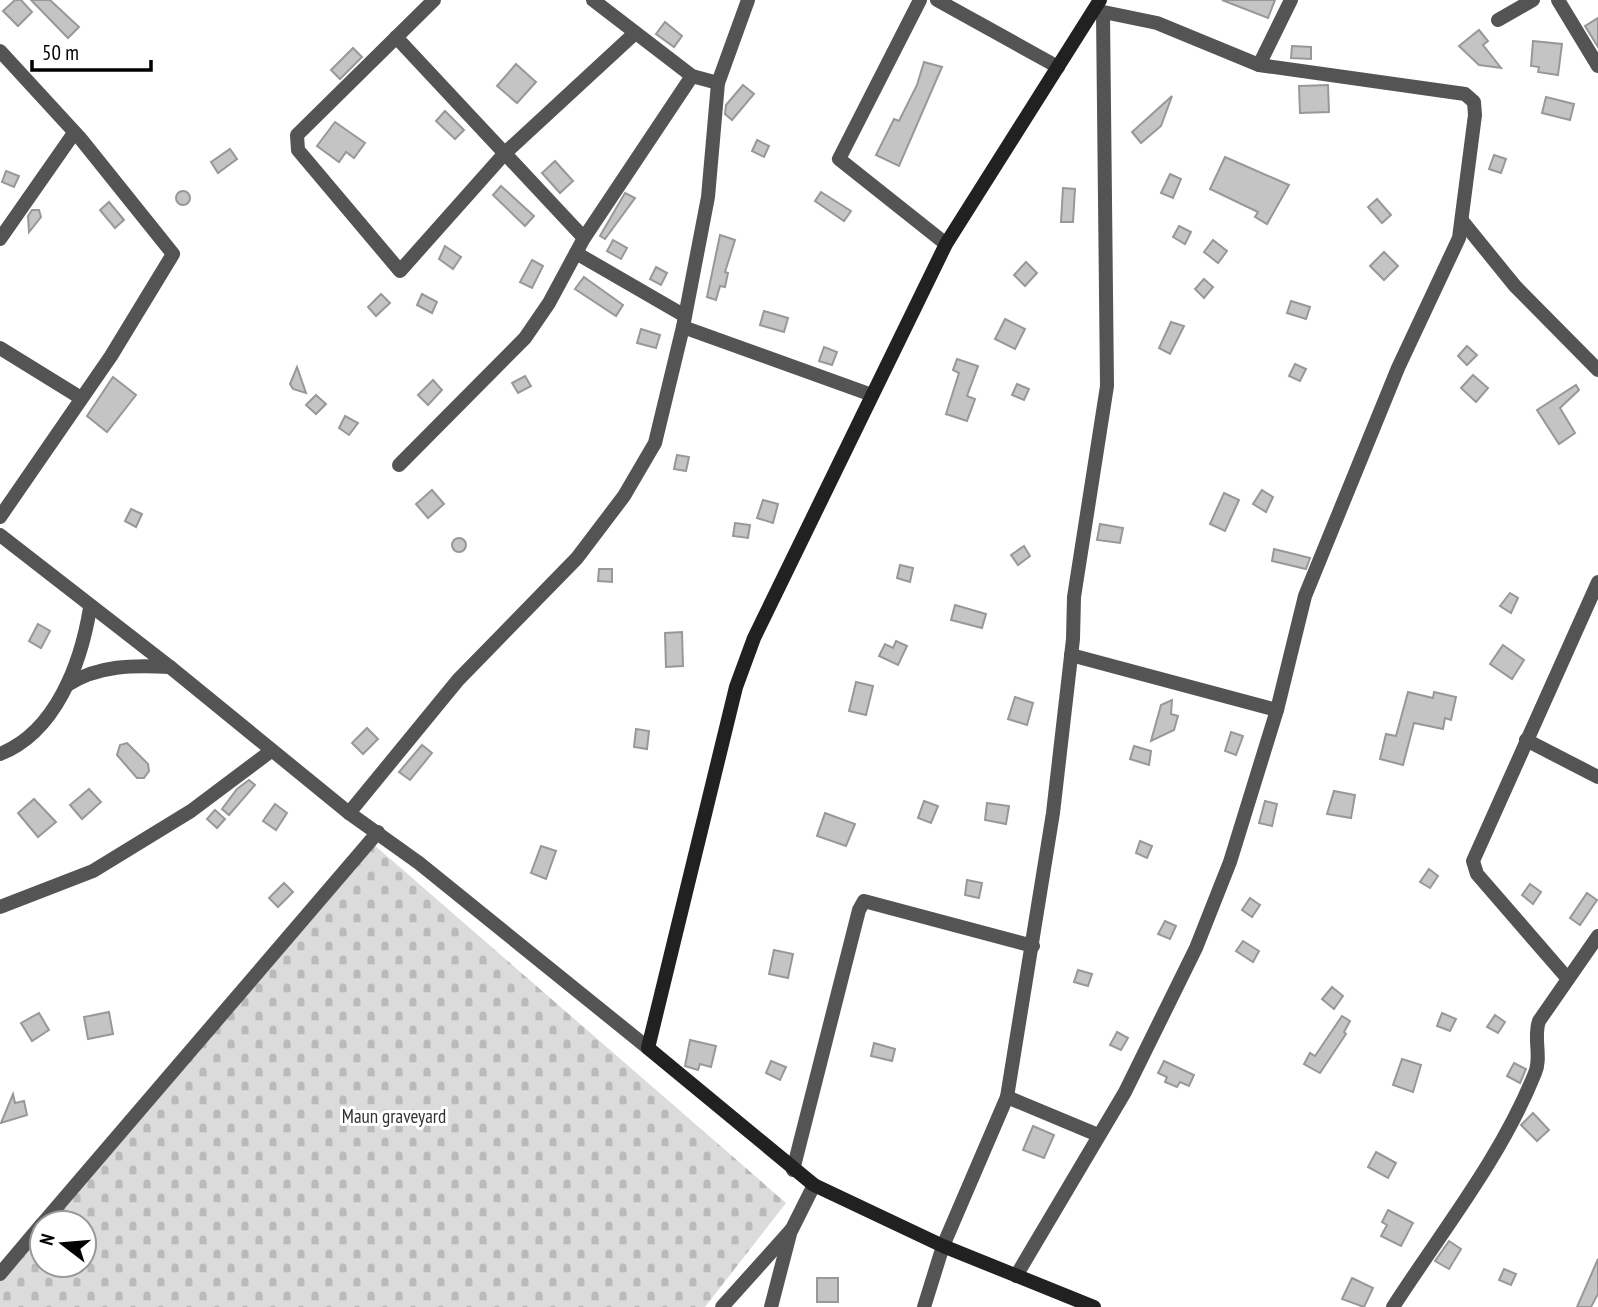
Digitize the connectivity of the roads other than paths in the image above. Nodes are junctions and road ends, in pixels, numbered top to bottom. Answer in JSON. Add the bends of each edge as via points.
{"nodes":[{"id":1,"x":434,"y":0,"type":"edge"},
{"id":2,"x":593,"y":0,"type":"edge"},
{"id":3,"x":748,"y":0,"type":"edge"},
{"id":4,"x":920,"y":0,"type":"edge"},
{"id":5,"x":937,"y":0,"type":"edge"},
{"id":6,"x":1291,"y":0,"type":"edge"},
{"id":7,"x":1532,"y":0,"type":"edge"},
{"id":8,"x":1558,"y":0,"type":"edge"},
{"id":9,"x":1099,"y":8,"type":"edge"},
{"id":10,"x":1498,"y":20,"type":"dead end"},
{"id":11,"x":635,"y":34,"type":"junction"},
{"id":12,"x":396,"y":37,"type":"junction"},
{"id":13,"x":0,"y":51,"type":"edge"},
{"id":14,"x":1259,"y":65,"type":"junction"},
{"id":15,"x":1058,"y":66,"type":"junction"},
{"id":16,"x":1598,"y":66,"type":"edge"},
{"id":17,"x":692,"y":76,"type":"junction"},
{"id":18,"x":718,"y":83,"type":"junction"},
{"id":19,"x":74,"y":133,"type":"junction"},
{"id":20,"x":505,"y":153,"type":"junction"},
{"id":21,"x":1463,"y":222,"type":"junction"},
{"id":22,"x":584,"y":238,"type":"junction"},
{"id":23,"x":0,"y":239,"type":"edge"},
{"id":24,"x":946,"y":244,"type":"junction"},
{"id":25,"x":576,"y":253,"type":"junction"},
{"id":26,"x":684,"y":322,"type":"junction"},
{"id":27,"x":0,"y":348,"type":"edge"},
{"id":28,"x":1598,"y":370,"type":"edge"},
{"id":29,"x":872,"y":395,"type":"junction"},
{"id":30,"x":81,"y":398,"type":"junction"},
{"id":31,"x":399,"y":465,"type":"dead end"},
{"id":32,"x":0,"y":517,"type":"edge"},
{"id":33,"x":0,"y":536,"type":"edge"},
{"id":34,"x":1598,"y":582,"type":"edge"},
{"id":35,"x":89,"y":608,"type":"junction"},
{"id":36,"x":1071,"y":654,"type":"junction"},
{"id":37,"x":170,"y":667,"type":"junction"},
{"id":38,"x":67,"y":685,"type":"junction"},
{"id":39,"x":1277,"y":710,"type":"junction"},
{"id":40,"x":1526,"y":740,"type":"junction"},
{"id":41,"x":271,"y":751,"type":"junction"},
{"id":42,"x":0,"y":754,"type":"edge"},
{"id":43,"x":1598,"y":777,"type":"edge"},
{"id":44,"x":349,"y":813,"type":"junction"},
{"id":45,"x":378,"y":832,"type":"junction"},
{"id":46,"x":0,"y":907,"type":"edge"},
{"id":47,"x":1598,"y":936,"type":"edge"},
{"id":48,"x":1032,"y":946,"type":"junction"},
{"id":49,"x":1568,"y":979,"type":"junction"},
{"id":50,"x":648,"y":1048,"type":"junction"},
{"id":51,"x":1007,"y":1097,"type":"junction"},
{"id":52,"x":1098,"y":1135,"type":"junction"},
{"id":53,"x":793,"y":1170,"type":"junction"},
{"id":54,"x":814,"y":1185,"type":"junction"},
{"id":55,"x":56,"y":1209,"type":"edge"},
{"id":56,"x":792,"y":1229,"type":"junction"},
{"id":57,"x":28,"y":1241,"type":"edge"},
{"id":58,"x":943,"y":1245,"type":"junction"},
{"id":59,"x":0,"y":1274,"type":"edge"},
{"id":60,"x":1016,"y":1276,"type":"junction"},
{"id":61,"x":722,"y":1307,"type":"edge"},
{"id":62,"x":771,"y":1307,"type":"edge"},
{"id":63,"x":924,"y":1307,"type":"edge"},
{"id":64,"x":1094,"y":1307,"type":"edge"},
{"id":65,"x":1393,"y":1307,"type":"edge"}],
"edges":[{"from":1,"to":12,"type":"street"},
{"from":2,"to":11,"type":"street"},
{"from":3,"to":18,"type":"street"},
{"from":4,"to":24,"type":"street","via":[[839,159]]},
{"from":5,"to":15,"type":"street"},
{"from":6,"to":14,"type":"street"},
{"from":7,"to":10,"type":"street"},
{"from":8,"to":16,"type":"street"},
{"from":9,"to":14,"type":"street","via":[[1157,23]]},
{"from":9,"to":15,"type":"street"},
{"from":9,"to":36,"type":"street","via":[[1107,386],[1074,597]]},
{"from":11,"to":17,"type":"street"},
{"from":11,"to":20,"type":"street"},
{"from":12,"to":20,"type":"street"},
{"from":12,"to":20,"type":"street","via":[[296,141],[298,150],[397,270],[405,268]]},
{"from":13,"to":19,"type":"street"},
{"from":14,"to":21,"type":"street","via":[[1465,94],[1474,102],[1475,115]]},
{"from":15,"to":24,"type":"street"},
{"from":17,"to":18,"type":"street"},
{"from":17,"to":22,"type":"street"},
{"from":18,"to":26,"type":"street","via":[[708,197]]},
{"from":19,"to":23,"type":"street"},
{"from":19,"to":30,"type":"street","via":[[173,254]]},
{"from":20,"to":22,"type":"street"},
{"from":21,"to":28,"type":"street","via":[[1515,286]]},
{"from":21,"to":39,"type":"street","via":[[1305,596]]},
{"from":22,"to":25,"type":"street"},
{"from":24,"to":29,"type":"street"},
{"from":25,"to":26,"type":"street"},
{"from":25,"to":31,"type":"street","via":[[525,338]]},
{"from":26,"to":29,"type":"street"},
{"from":26,"to":44,"type":"street","via":[[654,443],[624,496],[577,558],[458,681]]},
{"from":27,"to":30,"type":"street"},
{"from":29,"to":50,"type":"street","via":[[744,661]]},
{"from":30,"to":32,"type":"street"},
{"from":33,"to":35,"type":"street"},
{"from":34,"to":40,"type":"street"},
{"from":35,"to":37,"type":"street"},
{"from":35,"to":38,"type":"street","via":[[82,646]]},
{"from":36,"to":39,"type":"street"},
{"from":36,"to":48,"type":"street"},
{"from":37,"to":38,"type":"street","via":[[127,666],[91,673]]},
{"from":37,"to":41,"type":"street"},
{"from":38,"to":42,"type":"street","via":[[29,740]]},
{"from":39,"to":52,"type":"street","via":[[1230,862],[1196,947],[1152,1041]]},
{"from":40,"to":43,"type":"street"},
{"from":40,"to":49,"type":"street","via":[[1473,861],[1474,869]]},
{"from":41,"to":44,"type":"street"},
{"from":41,"to":46,"type":"street","via":[[191,811],[93,871]]},
{"from":44,"to":45,"type":"street"},
{"from":45,"to":50,"type":"street"},
{"from":45,"to":55,"type":"street"},
{"from":47,"to":49,"type":"street"},
{"from":48,"to":51,"type":"street"},
{"from":48,"to":53,"type":"street","via":[[864,901]]},
{"from":49,"to":65,"type":"street","via":[[1539,1021],[1536,1073],[1448,1229]]},
{"from":50,"to":53,"type":"street"},
{"from":51,"to":52,"type":"street"},
{"from":51,"to":58,"type":"street"},
{"from":52,"to":60,"type":"street"},
{"from":53,"to":54,"type":"street"},
{"from":54,"to":56,"type":"street"},
{"from":54,"to":58,"type":"street"},
{"from":56,"to":61,"type":"street"},
{"from":56,"to":62,"type":"street"},
{"from":57,"to":59,"type":"street"},
{"from":58,"to":60,"type":"street"},
{"from":58,"to":63,"type":"street"},
{"from":60,"to":64,"type":"street"}]}
